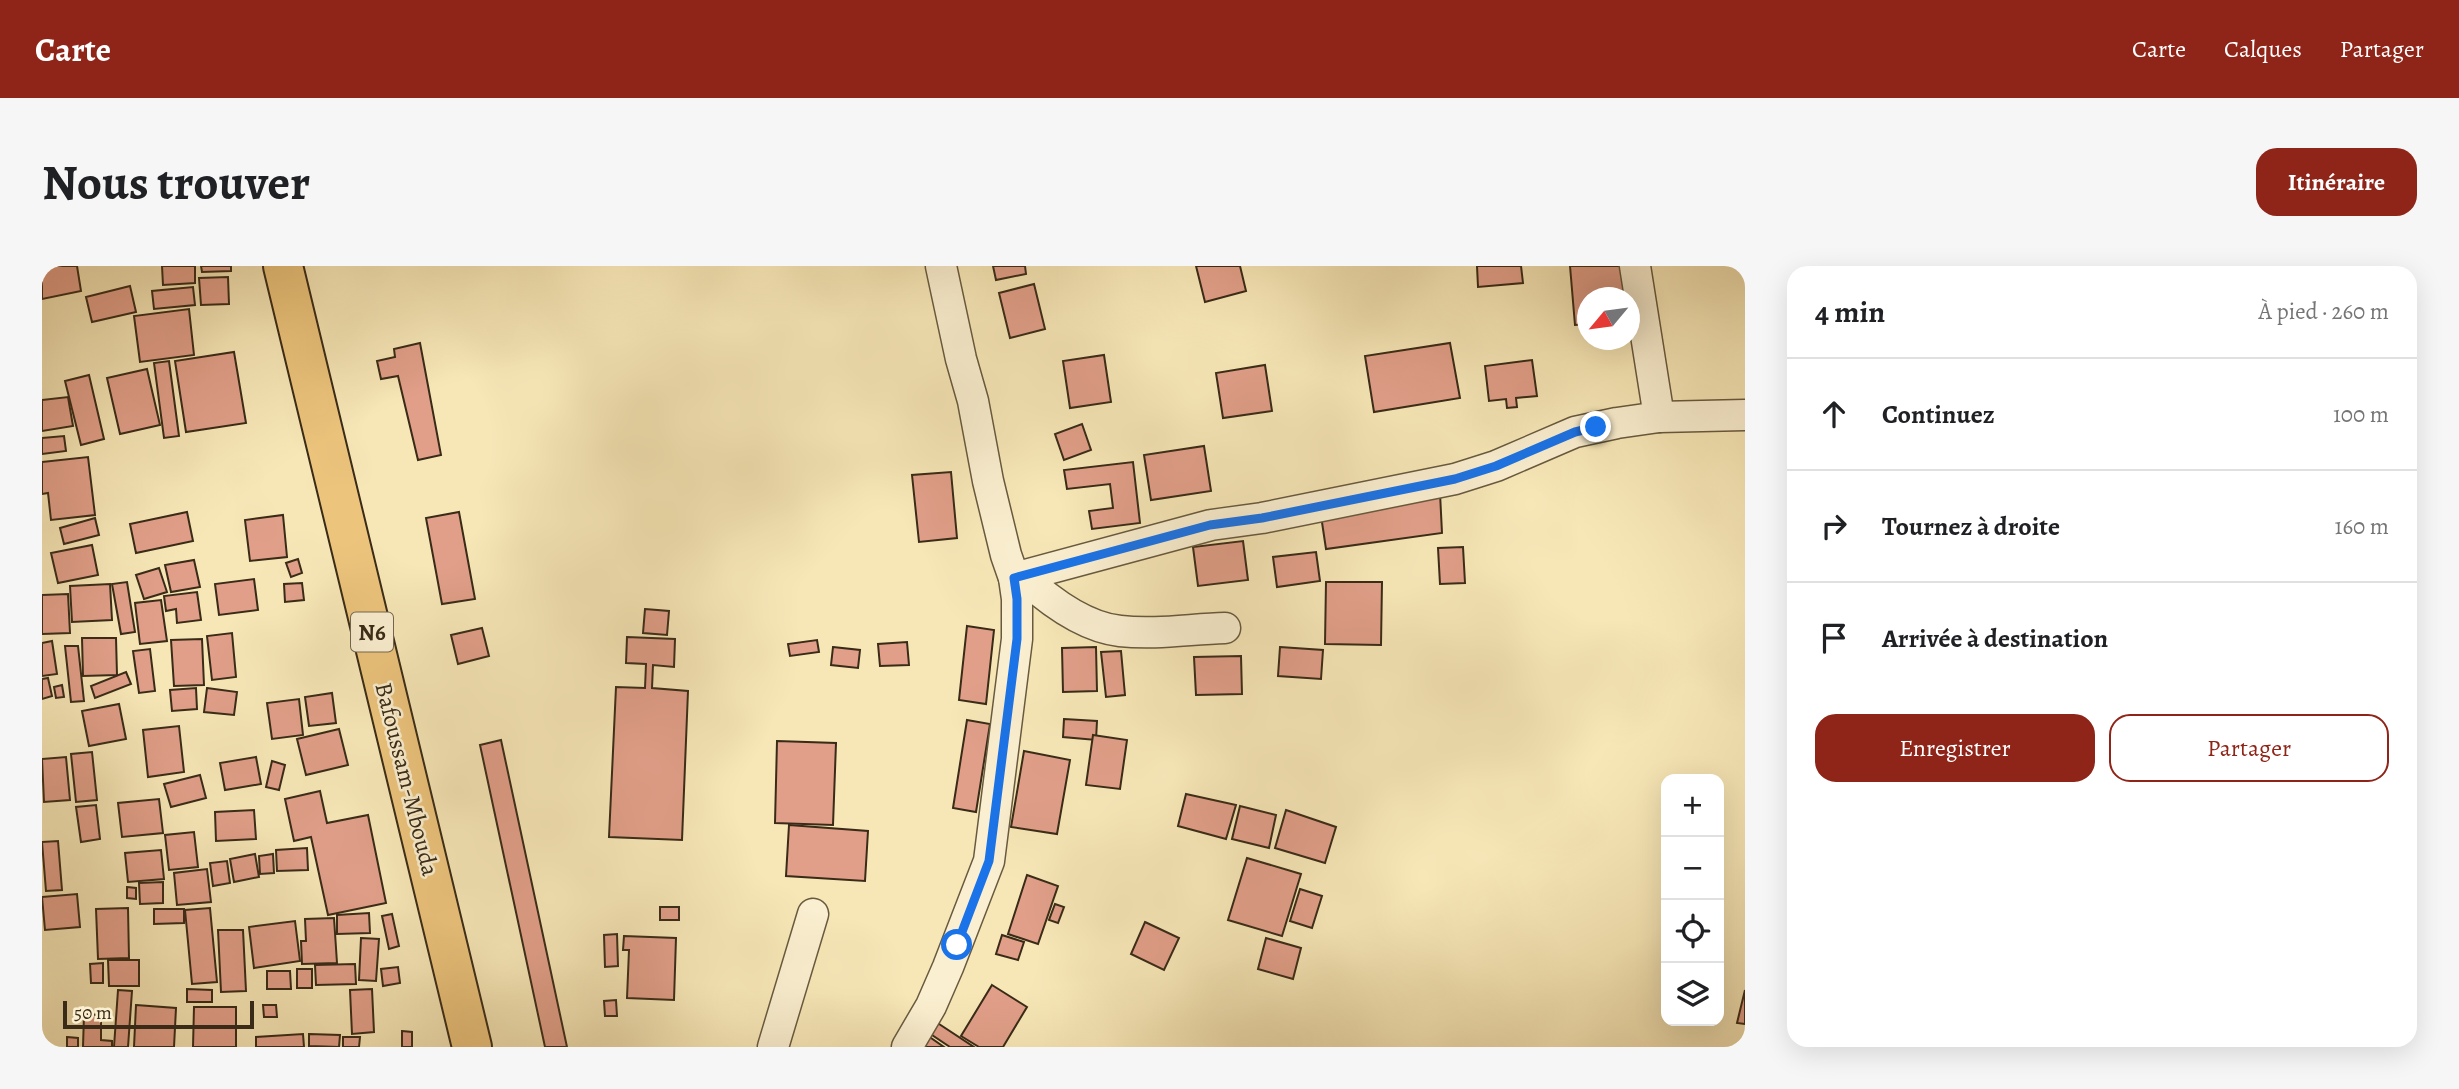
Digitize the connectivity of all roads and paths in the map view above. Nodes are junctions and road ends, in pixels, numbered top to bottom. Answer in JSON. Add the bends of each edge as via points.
{"nodes":[{"id":1,"x":283,"y":266,"type":"edge"},
{"id":2,"x":942,"y":266,"type":"edge"},
{"id":3,"x":1635,"y":266,"type":"edge"},
{"id":4,"x":1745,"y":415,"type":"edge"},
{"id":5,"x":1659,"y":417,"type":"junction"},
{"id":6,"x":1017,"y":577,"type":"junction"},
{"id":7,"x":1225,"y":628,"type":"dead end"},
{"id":8,"x":813,"y":914,"type":"dead end"},
{"id":9,"x":472,"y":1047,"type":"edge"},
{"id":10,"x":773,"y":1047,"type":"edge"},
{"id":11,"x":907,"y":1047,"type":"edge"}],
"edges":[{"from":1,"to":9,"type":"highway","name":"Bafoussam-Mbouda","number":"N6"},
{"from":2,"to":6,"type":"street","via":[[988,481],[1006,555]]},
{"from":3,"to":5,"type":"street"},
{"from":4,"to":5,"type":"street"},
{"from":5,"to":6,"type":"street","via":[[1575,432],[1455,479],[1210,525]]},
{"from":6,"to":7,"type":"street","via":[[1069,612],[1117,631]]},
{"from":6,"to":11,"type":"street","via":[[1017,639],[989,861],[931,1006]]},
{"from":8,"to":10,"type":"street"}]}
